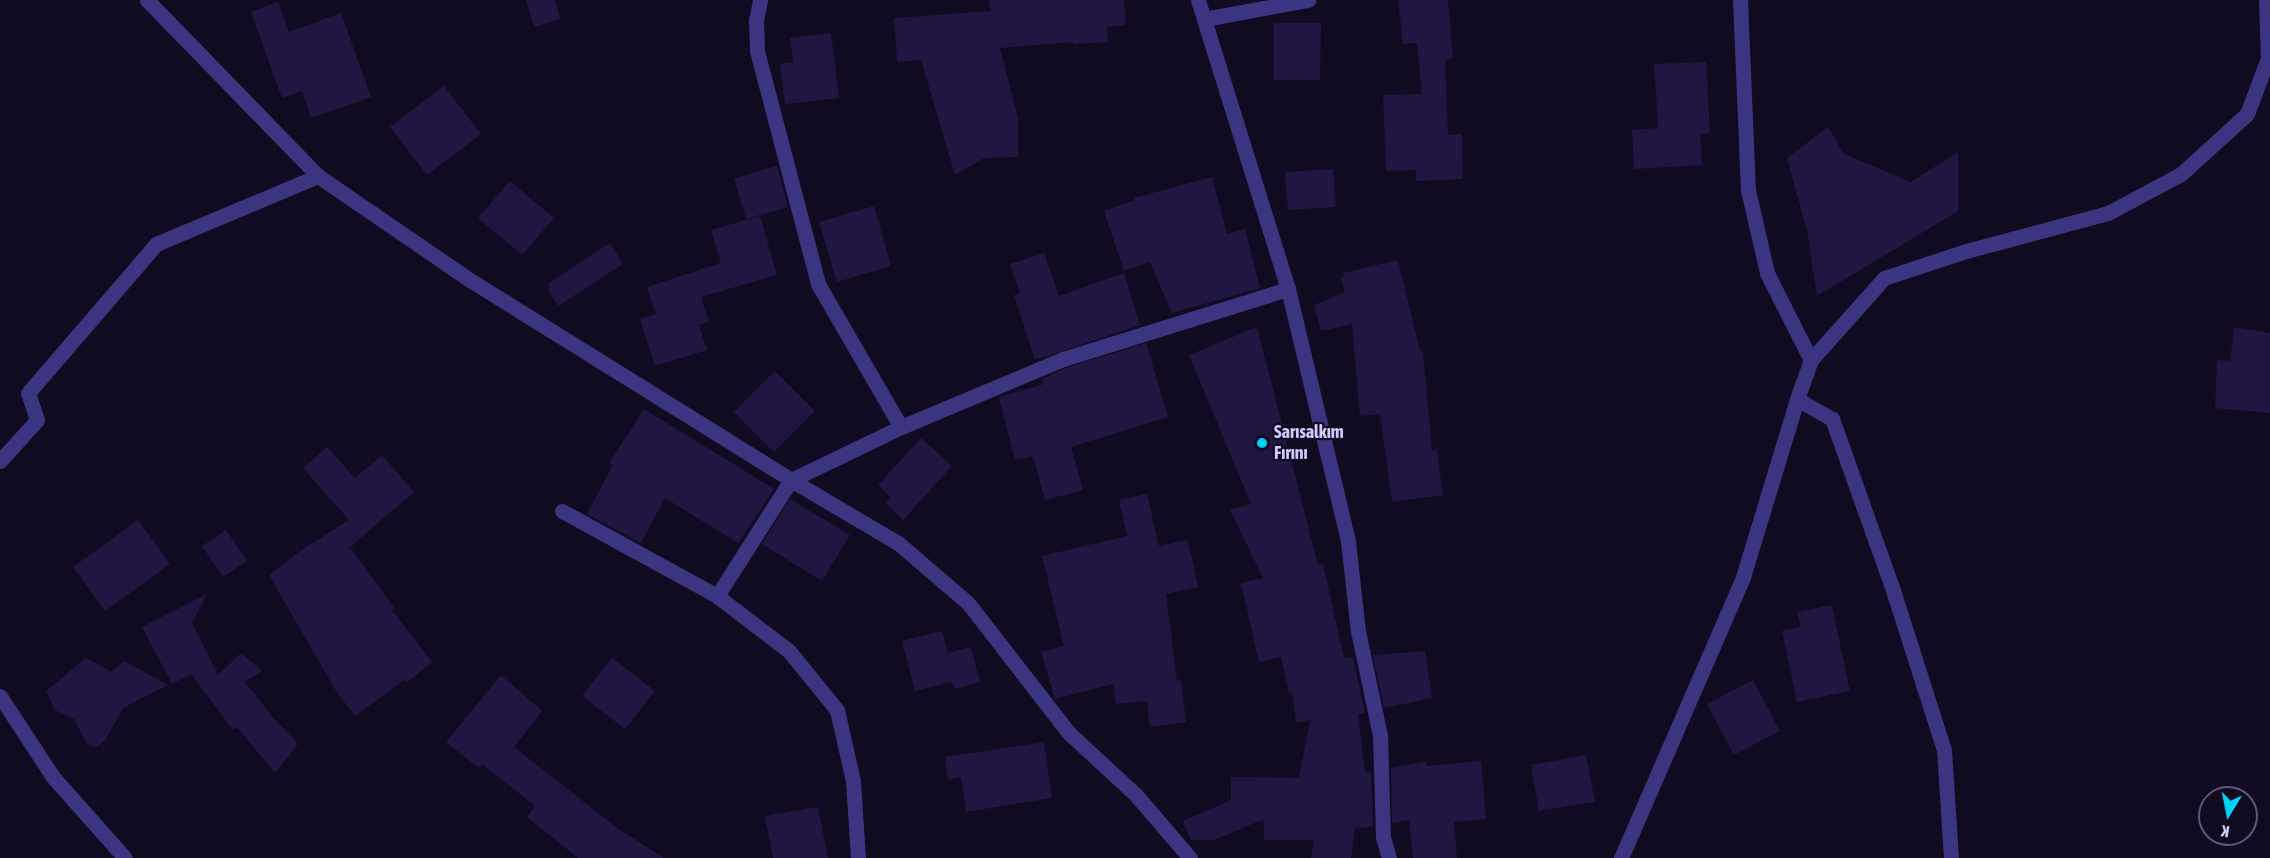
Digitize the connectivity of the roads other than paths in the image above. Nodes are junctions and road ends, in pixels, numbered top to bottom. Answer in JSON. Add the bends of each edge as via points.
{"nodes":[{"id":1,"x":147,"y":0,"type":"edge"},
{"id":2,"x":760,"y":0,"type":"edge"},
{"id":3,"x":1197,"y":0,"type":"edge"},
{"id":4,"x":1308,"y":0,"type":"edge"},
{"id":5,"x":1740,"y":0,"type":"edge"},
{"id":6,"x":2266,"y":0,"type":"edge"},
{"id":7,"x":1204,"y":19,"type":"junction"},
{"id":8,"x":318,"y":176,"type":"junction"},
{"id":9,"x":1288,"y":289,"type":"junction"},
{"id":10,"x":1811,"y":360,"type":"junction"},
{"id":11,"x":1797,"y":399,"type":"junction"},
{"id":12,"x":902,"y":426,"type":"junction"},
{"id":13,"x":0,"y":461,"type":"edge"},
{"id":14,"x":791,"y":480,"type":"junction"},
{"id":15,"x":562,"y":512,"type":"dead end"},
{"id":16,"x":717,"y":596,"type":"junction"},
{"id":17,"x":0,"y":696,"type":"edge"},
{"id":18,"x":125,"y":858,"type":"edge"},
{"id":19,"x":858,"y":858,"type":"edge"},
{"id":20,"x":1190,"y":858,"type":"edge"},
{"id":21,"x":1389,"y":858,"type":"edge"},
{"id":22,"x":1621,"y":858,"type":"edge"},
{"id":23,"x":1951,"y":858,"type":"edge"}],
"edges":[{"from":1,"to":8,"type":"street"},
{"from":2,"to":12,"type":"street","via":[[757,51],[818,284]]},
{"from":3,"to":7,"type":"street"},
{"from":4,"to":7,"type":"street"},
{"from":5,"to":10,"type":"street","via":[[1748,190],[1767,273]]},
{"from":6,"to":10,"type":"street","via":[[2268,58],[2247,114],[2181,174],[2108,213],[1966,251],[1884,278]]},
{"from":7,"to":9,"type":"street"},
{"from":8,"to":13,"type":"street","via":[[156,244],[28,393],[37,420]]},
{"from":8,"to":14,"type":"street","via":[[470,280]]},
{"from":9,"to":12,"type":"street","via":[[1063,359]]},
{"from":9,"to":21,"type":"street","via":[[1348,541],[1358,631],[1380,735],[1383,837]]},
{"from":10,"to":11,"type":"street"},
{"from":11,"to":22,"type":"street","via":[[1743,577]]},
{"from":11,"to":23,"type":"street","via":[[1832,419],[1893,590],[1944,750]]},
{"from":12,"to":14,"type":"street"},
{"from":14,"to":16,"type":"street"},
{"from":14,"to":20,"type":"street","via":[[898,543],[968,603],[1069,733],[1136,795]]},
{"from":15,"to":16,"type":"street"},
{"from":16,"to":19,"type":"street","via":[[789,651],[837,710],[854,781]]},
{"from":17,"to":18,"type":"street","via":[[53,777]]}]}
